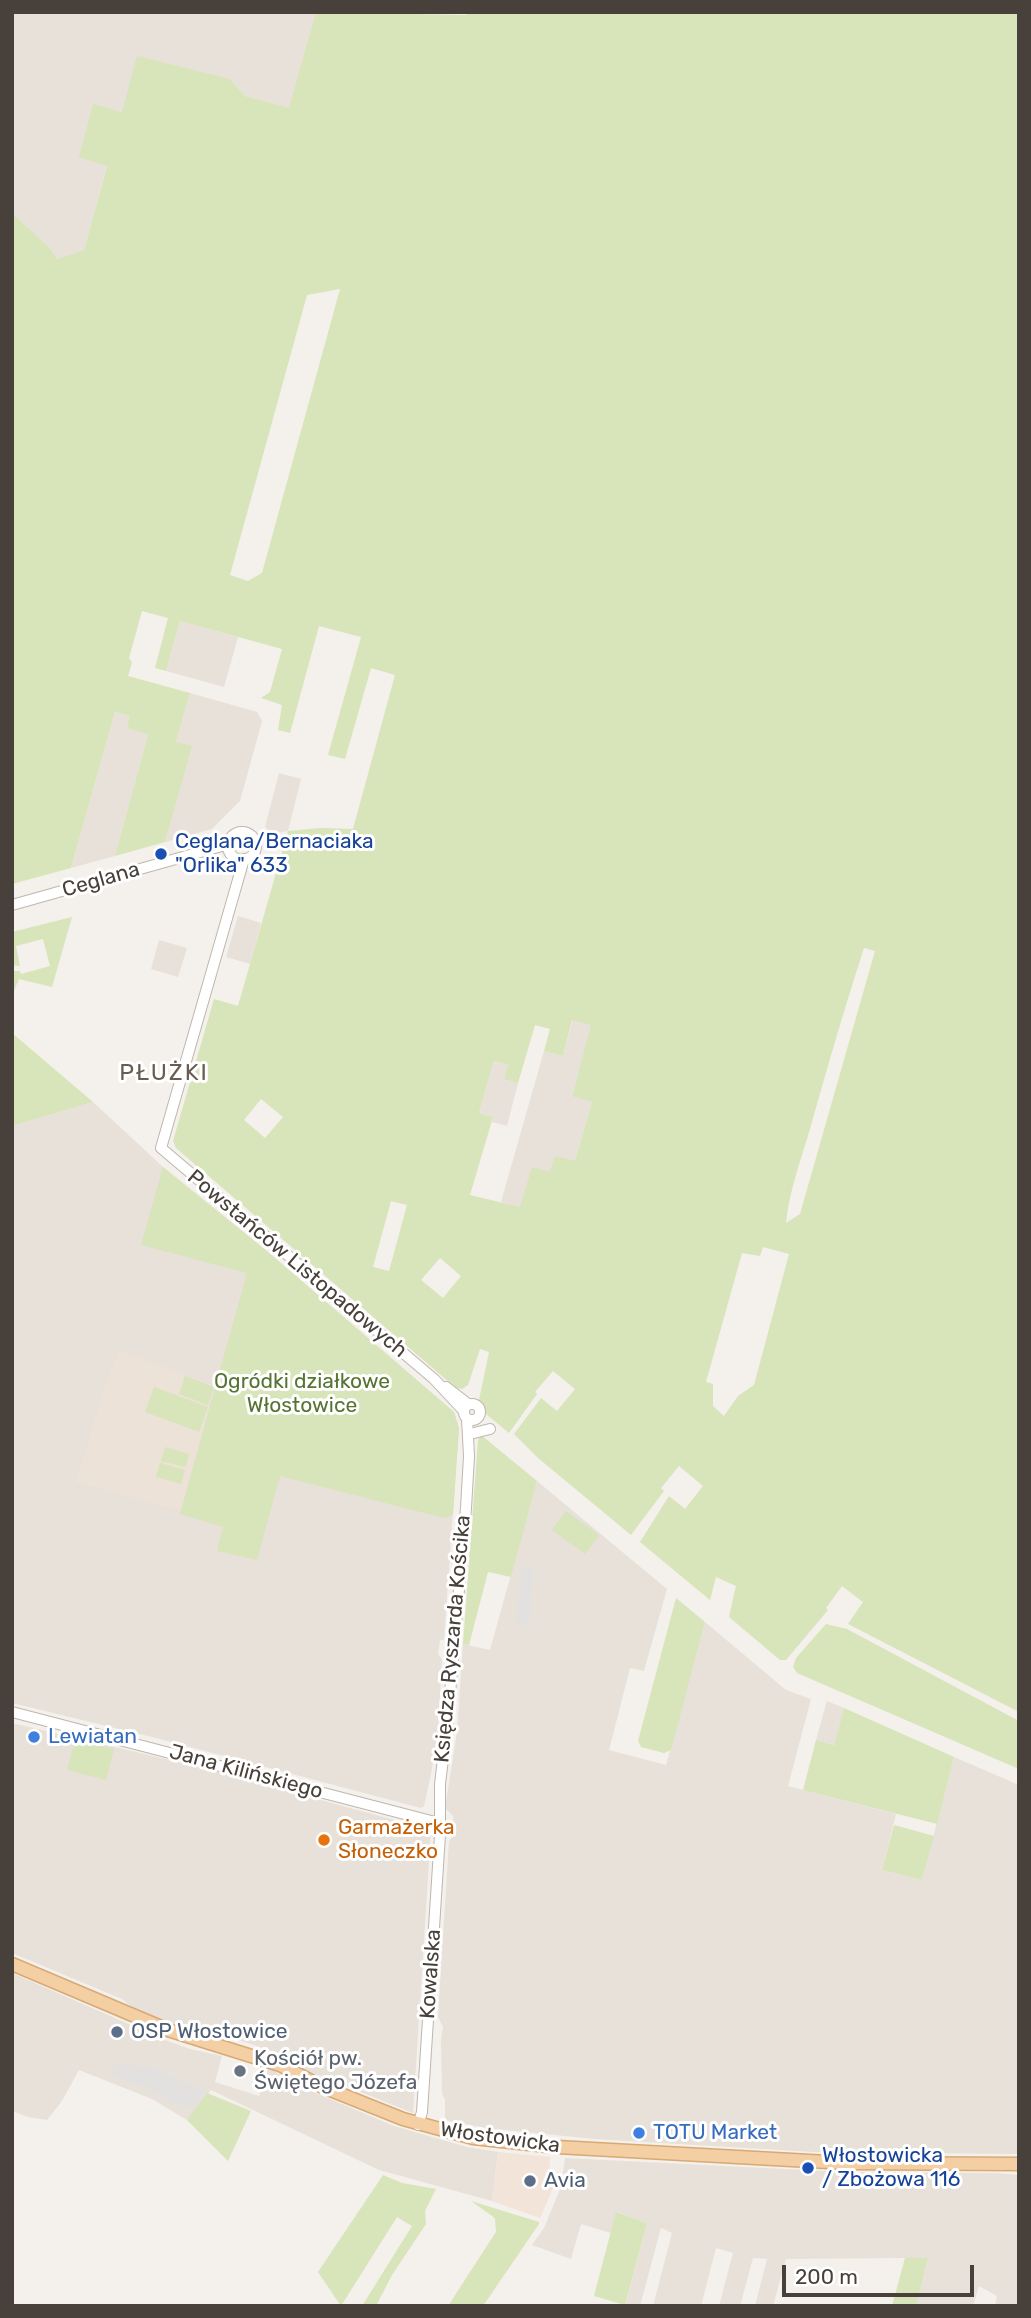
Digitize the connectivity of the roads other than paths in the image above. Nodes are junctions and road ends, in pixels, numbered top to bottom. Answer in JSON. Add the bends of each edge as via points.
{"nodes":[{"id":1,"x":12,"y":905,"type":"edge"},
{"id":2,"x":161,"y":1148,"type":"joint"},
{"id":3,"x":433,"y":1379,"type":"junction"},
{"id":4,"x":472,"y":1390,"type":"dead end"},
{"id":5,"x":458,"y":1395,"type":"junction"},
{"id":6,"x":468,"y":1413,"type":"junction"},
{"id":7,"x":490,"y":1429,"type":"dead end"},
{"id":8,"x":474,"y":1433,"type":"junction"},
{"id":9,"x":469,"y":1456,"type":"junction"},
{"id":10,"x":12,"y":1712,"type":"edge"},
{"id":11,"x":439,"y":1823,"type":"junction"},
{"id":12,"x":12,"y":1964,"type":"edge"},
{"id":13,"x":418,"y":2125,"type":"junction"},
{"id":14,"x":1019,"y":2164,"type":"edge"}],
"edges":[{"from":1,"to":2,"type":"street","name":"Ceglana","via":[[190,856],[235,853],[232,902]]},
{"from":2,"to":3,"type":"street","name":"Powstańców Listopadowych"},
{"from":3,"to":5,"type":"street","name":"Powstańców Listopadowych"},
{"from":3,"to":6,"type":"street","name":"Powstańców Listopadowych"},
{"from":4,"to":5,"type":"street"},
{"from":5,"to":6,"type":"street","name":"Powstańców Listopadowych"},
{"from":6,"to":8,"type":"street","name":"Księdza Ryszarda Kościka"},
{"from":6,"to":9,"type":"street","name":"Księdza Ryszarda Kościka"},
{"from":7,"to":8,"type":"street"},
{"from":8,"to":9,"type":"street","name":"Księdza Ryszarda Kościka"},
{"from":9,"to":11,"type":"street","name":"Księdza Ryszarda Kościka"},
{"from":10,"to":11,"type":"street","name":"Jana Kilińskiego"},
{"from":11,"to":13,"type":"street","name":"Kowalska"},
{"from":12,"to":13,"type":"main road","name":"Włostowicka","via":[[168,2030],[280,2065]]},
{"from":13,"to":14,"type":"main road","name":"Włostowicka","via":[[489,2141],[556,2147],[846,2163]]}]}
